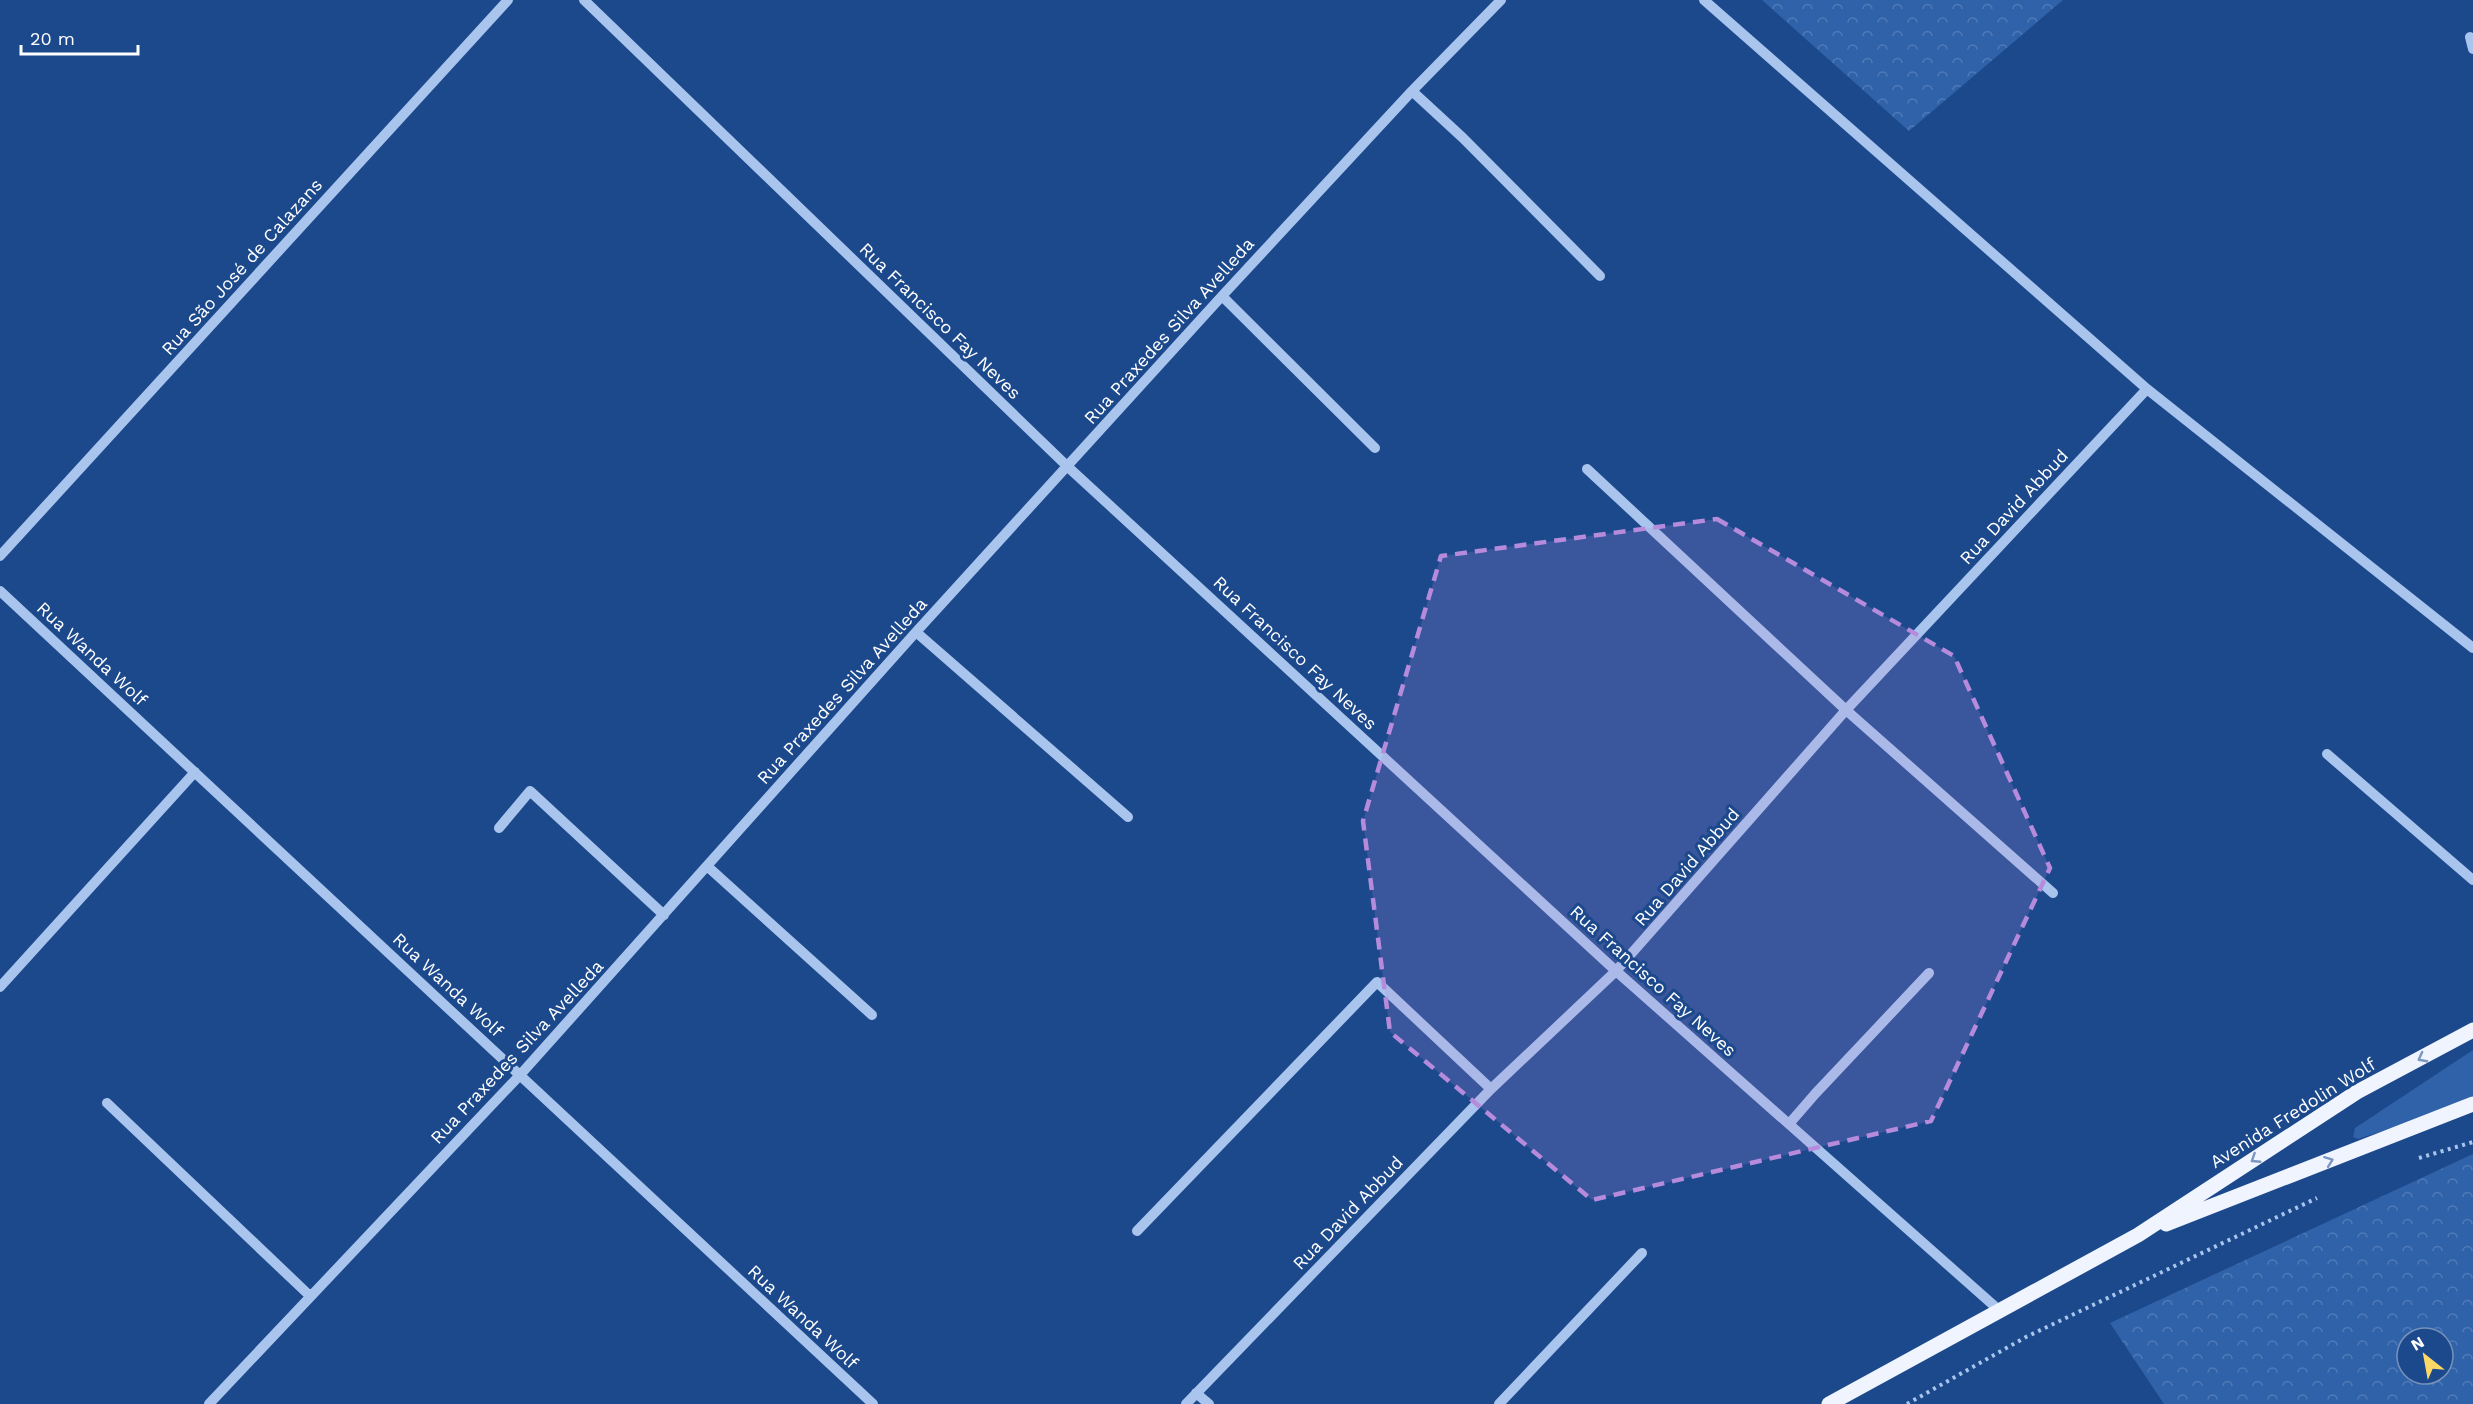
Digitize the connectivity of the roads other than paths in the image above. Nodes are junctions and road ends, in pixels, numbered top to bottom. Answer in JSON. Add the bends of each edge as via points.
{"nodes":[{"id":1,"x":508,"y":0,"type":"edge"},
{"id":2,"x":584,"y":0,"type":"edge"},
{"id":3,"x":1501,"y":0,"type":"edge"},
{"id":4,"x":1704,"y":0,"type":"edge"},
{"id":5,"x":2470,"y":37,"type":"dead end"},
{"id":6,"x":2473,"y":49,"type":"edge"},
{"id":7,"x":1412,"y":91,"type":"junction"},
{"id":8,"x":1600,"y":276,"type":"dead end"},
{"id":9,"x":1222,"y":296,"type":"junction"},
{"id":10,"x":2147,"y":389,"type":"junction"},
{"id":11,"x":1375,"y":448,"type":"dead end"},
{"id":12,"x":1068,"y":467,"type":"junction"},
{"id":13,"x":1587,"y":469,"type":"dead end"},
{"id":14,"x":0,"y":556,"type":"edge"},
{"id":15,"x":0,"y":591,"type":"edge"},
{"id":16,"x":916,"y":632,"type":"junction"},
{"id":17,"x":2473,"y":648,"type":"edge"},
{"id":18,"x":1846,"y":710,"type":"junction"},
{"id":19,"x":2327,"y":754,"type":"dead end"},
{"id":20,"x":195,"y":772,"type":"junction"},
{"id":21,"x":1128,"y":817,"type":"dead end"},
{"id":22,"x":499,"y":828,"type":"dead end"},
{"id":23,"x":707,"y":866,"type":"junction"},
{"id":24,"x":2473,"y":880,"type":"edge"},
{"id":25,"x":2053,"y":893,"type":"dead end"},
{"id":26,"x":664,"y":915,"type":"junction"},
{"id":27,"x":1616,"y":971,"type":"junction"},
{"id":28,"x":1929,"y":973,"type":"dead end"},
{"id":29,"x":0,"y":987,"type":"edge"},
{"id":30,"x":872,"y":1015,"type":"dead end"},
{"id":31,"x":2473,"y":1030,"type":"edge"},
{"id":32,"x":520,"y":1075,"type":"junction"},
{"id":33,"x":1491,"y":1089,"type":"junction"},
{"id":34,"x":107,"y":1103,"type":"dead end"},
{"id":35,"x":2473,"y":1104,"type":"edge"},
{"id":36,"x":1789,"y":1124,"type":"junction"},
{"id":37,"x":1137,"y":1232,"type":"dead end"},
{"id":38,"x":2138,"y":1235,"type":"junction"},
{"id":39,"x":1642,"y":1253,"type":"dead end"},
{"id":40,"x":310,"y":1296,"type":"junction"},
{"id":41,"x":2000,"y":1311,"type":"junction"},
{"id":42,"x":1196,"y":1393,"type":"junction"},
{"id":43,"x":209,"y":1404,"type":"edge"},
{"id":44,"x":873,"y":1404,"type":"edge"},
{"id":45,"x":1186,"y":1404,"type":"edge"},
{"id":46,"x":1209,"y":1404,"type":"edge"},
{"id":47,"x":1499,"y":1404,"type":"edge"},
{"id":48,"x":1829,"y":1404,"type":"edge"}],
"edges":[{"from":1,"to":14,"type":"street","name":"Rua São José de Calazans"},
{"from":2,"to":12,"type":"street","name":"Rua Francisco Fay Neves"},
{"from":3,"to":7,"type":"street","name":"Rua Praxedes Silva Avelleda"},
{"from":4,"to":10,"type":"street"},
{"from":5,"to":6,"type":"street"},
{"from":7,"to":8,"type":"street"},
{"from":7,"to":9,"type":"street","name":"Rua Praxedes Silva Avelleda"},
{"from":9,"to":11,"type":"street"},
{"from":9,"to":12,"type":"street","name":"Rua Praxedes Silva Avelleda"},
{"from":10,"to":17,"type":"street"},
{"from":10,"to":18,"type":"street","name":"Rua David Abbud"},
{"from":12,"to":16,"type":"street","name":"Rua Praxedes Silva Avelleda"},
{"from":12,"to":27,"type":"street","name":"Rua Francisco Fay Neves"},
{"from":13,"to":18,"type":"street"},
{"from":15,"to":20,"type":"street","name":"Rua Wanda Wolf"},
{"from":16,"to":21,"type":"street"},
{"from":16,"to":23,"type":"street","name":"Rua Praxedes Silva Avelleda"},
{"from":18,"to":25,"type":"street"},
{"from":18,"to":27,"type":"street","name":"Rua David Abbud"},
{"from":19,"to":24,"type":"street"},
{"from":20,"to":29,"type":"street"},
{"from":20,"to":32,"type":"street","name":"Rua Wanda Wolf"},
{"from":22,"to":26,"type":"street","via":[[530,791]]},
{"from":23,"to":26,"type":"street","name":"Rua Praxedes Silva Avelleda"},
{"from":23,"to":30,"type":"street"},
{"from":26,"to":32,"type":"street","name":"Rua Praxedes Silva Avelleda"},
{"from":27,"to":33,"type":"street","name":"Rua David Abbud"},
{"from":27,"to":36,"type":"street","name":"Rua Francisco Fay Neves"},
{"from":28,"to":36,"type":"street"},
{"from":31,"to":38,"type":"main road","name":"Avenida Fredolin Wolf","one_way":true,"via":[[2357,1092]]},
{"from":32,"to":40,"type":"street","name":"Rua Praxedes Silva Avelleda"},
{"from":32,"to":44,"type":"street","name":"Rua Wanda Wolf"},
{"from":33,"to":37,"type":"street","via":[[1377,982]]},
{"from":33,"to":42,"type":"street","name":"Rua David Abbud"},
{"from":34,"to":40,"type":"street"},
{"from":38,"to":35,"type":"main road","name":"Avenida Fredolin Wolf","one_way":true},
{"from":36,"to":41,"type":"street","name":"Rua Francisco Fay Neves"},
{"from":38,"to":41,"type":"main road","name":"Avenida Fredolin Wolf"},
{"from":39,"to":47,"type":"street"},
{"from":40,"to":43,"type":"street","name":"Rua Praxedes Silva Avelleda"},
{"from":41,"to":48,"type":"main road","name":"Avenida Fredolin Wolf"},
{"from":42,"to":45,"type":"street","name":"Rua David Abbud"},
{"from":42,"to":46,"type":"street"}]}
